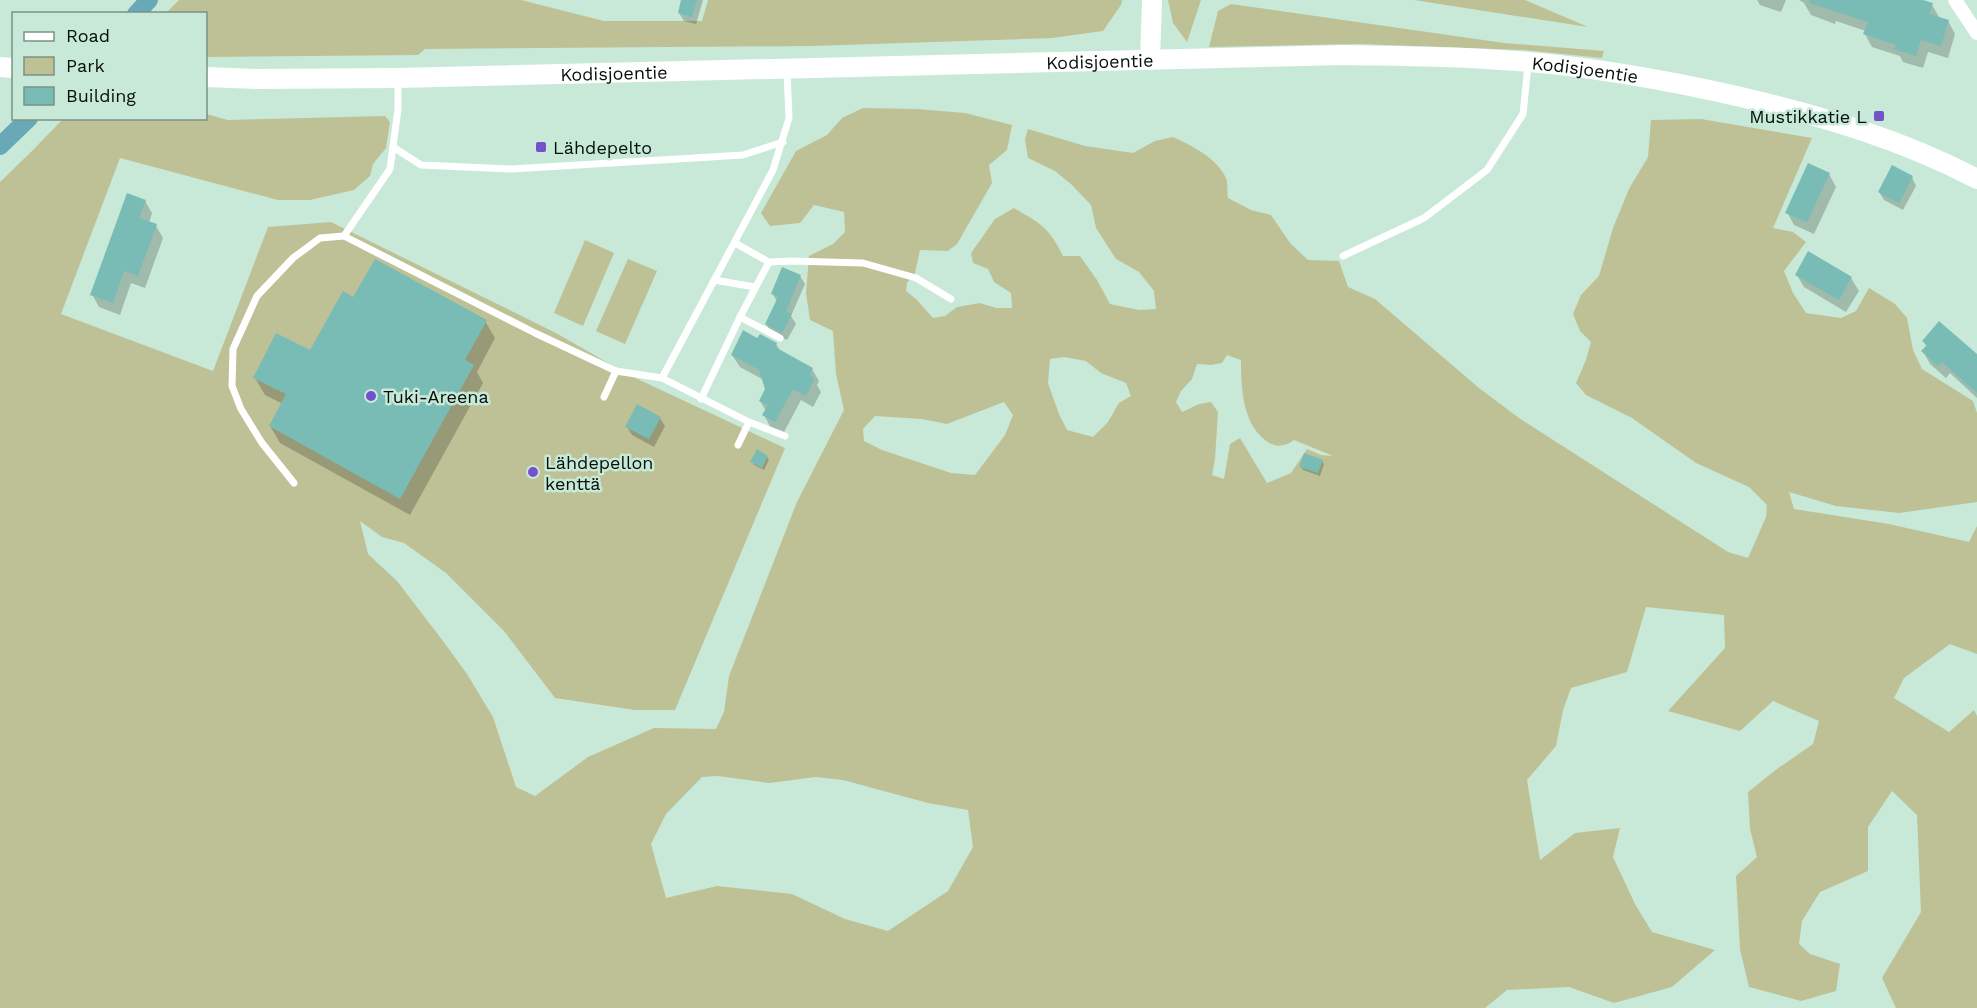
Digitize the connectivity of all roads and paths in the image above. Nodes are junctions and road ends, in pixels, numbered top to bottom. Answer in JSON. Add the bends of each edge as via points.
{"nodes":[{"id":1,"x":1152,"y":0,"type":"edge"},
{"id":2,"x":1955,"y":0,"type":"edge"},
{"id":3,"x":1977,"y":33,"type":"edge"},
{"id":4,"x":1150,"y":60,"type":"junction"},
{"id":5,"x":1528,"y":63,"type":"junction"},
{"id":6,"x":787,"y":69,"type":"junction"},
{"id":7,"x":207,"y":77,"type":"edge"},
{"id":8,"x":398,"y":78,"type":"junction"},
{"id":9,"x":783,"y":142,"type":"junction"},
{"id":10,"x":393,"y":147,"type":"junction"},
{"id":11,"x":1977,"y":179,"type":"edge"},
{"id":12,"x":344,"y":236,"type":"junction"},
{"id":13,"x":735,"y":243,"type":"junction"},
{"id":14,"x":1343,"y":256,"type":"dead end"},
{"id":15,"x":769,"y":262,"type":"junction"},
{"id":16,"x":714,"y":280,"type":"junction"},
{"id":17,"x":755,"y":287,"type":"junction"},
{"id":18,"x":951,"y":299,"type":"dead end"},
{"id":19,"x":740,"y":317,"type":"junction"},
{"id":20,"x":780,"y":338,"type":"dead end"},
{"id":21,"x":616,"y":371,"type":"junction"},
{"id":22,"x":662,"y":378,"type":"junction"},
{"id":23,"x":603,"y":398,"type":"dead end"},
{"id":24,"x":701,"y":399,"type":"junction"},
{"id":25,"x":749,"y":422,"type":"junction"},
{"id":26,"x":785,"y":436,"type":"dead end"},
{"id":27,"x":738,"y":445,"type":"dead end"},
{"id":28,"x":294,"y":483,"type":"dead end"}],
"edges":[{"from":1,"to":4,"type":"street"},
{"from":2,"to":3,"type":"street"},
{"from":4,"to":5,"type":"street","name":"Kodisjoentie","via":[[1344,55]]},
{"from":4,"to":6,"type":"street","name":"Kodisjoentie"},
{"from":5,"to":11,"type":"street","name":"Kodisjoentie","via":[[1651,78],[1793,110],[1873,134]]},
{"from":5,"to":14,"type":"lane","via":[[1523,114],[1487,170],[1424,218]]},
{"from":6,"to":8,"type":"street","name":"Kodisjoentie"},
{"from":6,"to":9,"type":"lane","via":[[789,118]]},
{"from":7,"to":8,"type":"street","name":"Kodisjoentie"},
{"from":8,"to":10,"type":"lane"},
{"from":9,"to":10,"type":"lane","via":[[743,154],[512,169],[420,165]]},
{"from":9,"to":13,"type":"lane"},
{"from":10,"to":12,"type":"lane","via":[[390,169]]},
{"from":12,"to":21,"type":"lane"},
{"from":12,"to":28,"type":"lane","via":[[320,238],[293,258],[257,296],[233,349],[232,386],[241,409]]},
{"from":13,"to":15,"type":"lane"},
{"from":13,"to":16,"type":"lane"},
{"from":15,"to":17,"type":"lane"},
{"from":15,"to":18,"type":"lane","via":[[863,263],[916,279]]},
{"from":16,"to":17,"type":"lane"},
{"from":16,"to":22,"type":"lane"},
{"from":17,"to":19,"type":"lane"},
{"from":19,"to":20,"type":"lane"},
{"from":19,"to":24,"type":"lane"},
{"from":21,"to":22,"type":"lane"},
{"from":21,"to":23,"type":"lane"},
{"from":22,"to":24,"type":"lane"},
{"from":24,"to":25,"type":"lane"},
{"from":25,"to":26,"type":"lane"},
{"from":25,"to":27,"type":"lane"}]}
